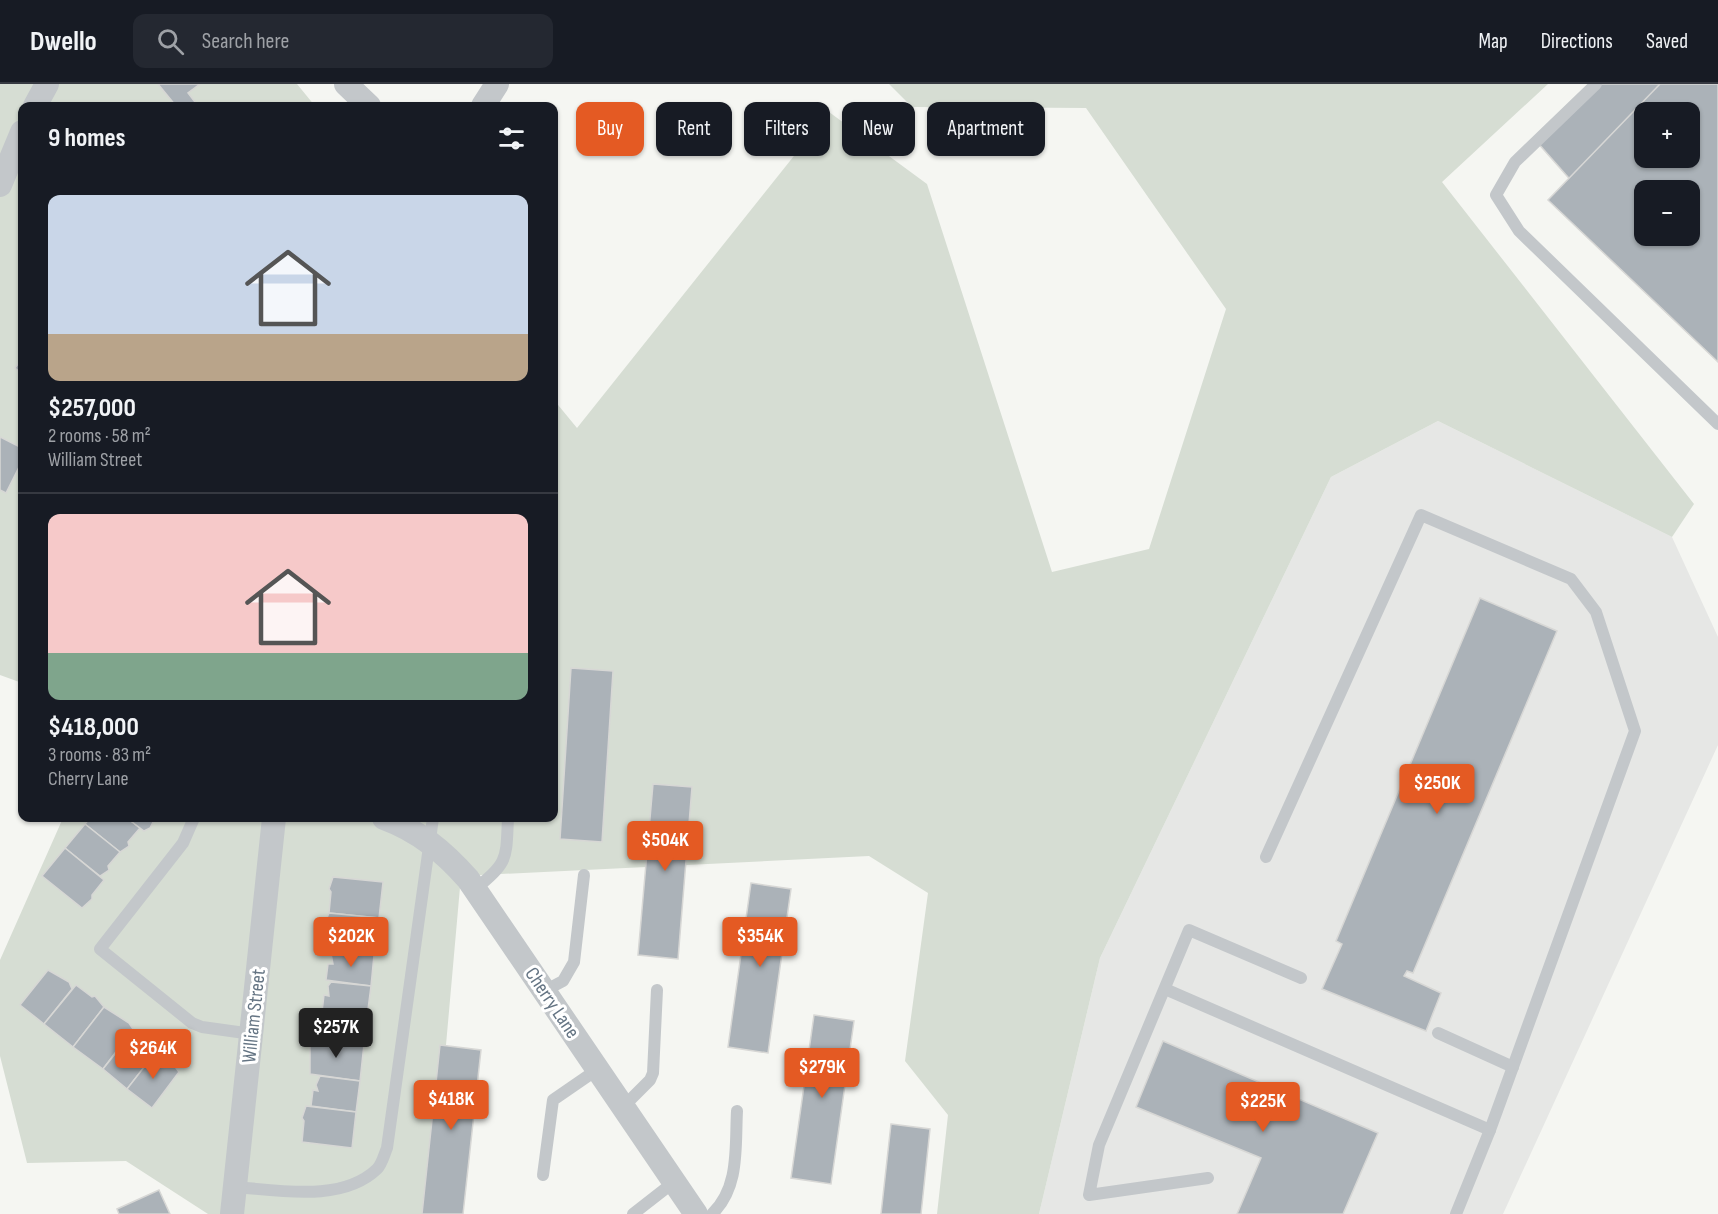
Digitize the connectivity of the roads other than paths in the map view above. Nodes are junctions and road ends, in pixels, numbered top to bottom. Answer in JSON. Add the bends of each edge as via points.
{"nodes":[{"id":1,"x":47,"y":84,"type":"edge"},
{"id":2,"x":346,"y":84,"type":"edge"},
{"id":3,"x":497,"y":84,"type":"edge"},
{"id":4,"x":1596,"y":84,"type":"edge"},
{"id":5,"x":37,"y":102,"type":"edge"},
{"id":6,"x":365,"y":102,"type":"edge"},
{"id":7,"x":486,"y":102,"type":"edge"},
{"id":8,"x":18,"y":142,"type":"edge"},
{"id":9,"x":0,"y":185,"type":"edge"},
{"id":10,"x":1718,"y":424,"type":"edge"},
{"id":11,"x":192,"y":822,"type":"edge"},
{"id":12,"x":274,"y":822,"type":"edge"},
{"id":13,"x":396,"y":822,"type":"edge"},
{"id":14,"x":432,"y":822,"type":"edge"},
{"id":15,"x":508,"y":822,"type":"edge"},
{"id":16,"x":430,"y":842,"type":"junction"},
{"id":17,"x":1266,"y":858,"type":"dead end"},
{"id":18,"x":584,"y":875,"type":"dead end"},
{"id":19,"x":475,"y":889,"type":"junction"},
{"id":20,"x":1301,"y":978,"type":"dead end"},
{"id":21,"x":1165,"y":989,"type":"junction"},
{"id":22,"x":657,"y":990,"type":"dead end"},
{"id":23,"x":544,"y":991,"type":"junction"},
{"id":24,"x":252,"y":1034,"type":"junction"},
{"id":25,"x":1438,"y":1034,"type":"dead end"},
{"id":26,"x":1513,"y":1067,"type":"junction"},
{"id":27,"x":598,"y":1070,"type":"junction"},
{"id":28,"x":624,"y":1106,"type":"junction"},
{"id":29,"x":737,"y":1111,"type":"dead end"},
{"id":30,"x":1490,"y":1130,"type":"junction"},
{"id":31,"x":543,"y":1175,"type":"dead end"},
{"id":32,"x":1208,"y":1178,"type":"dead end"},
{"id":33,"x":674,"y":1182,"type":"junction"},
{"id":34,"x":235,"y":1187,"type":"junction"},
{"id":35,"x":232,"y":1214,"type":"edge"},
{"id":36,"x":633,"y":1214,"type":"edge"},
{"id":37,"x":696,"y":1214,"type":"edge"},
{"id":38,"x":712,"y":1214,"type":"edge"},
{"id":39,"x":1456,"y":1214,"type":"edge"}],
"edges":[{"from":1,"to":5,"type":"street"},
{"from":2,"to":6,"type":"street"},
{"from":3,"to":7,"type":"street"},
{"from":4,"to":10,"type":"lane","via":[[1515,162],[1496,195],[1519,231]]},
{"from":8,"to":9,"type":"street"},
{"from":11,"to":24,"type":"lane","via":[[183,843],[100,949],[192,1023]]},
{"from":12,"to":24,"type":"street","name":"William Street"},
{"from":13,"to":16,"type":"street","name":"Cherry Lane"},
{"from":14,"to":16,"type":"lane"},
{"from":15,"to":19,"type":"lane","via":[[504,863]]},
{"from":16,"to":19,"type":"street","name":"Cherry Lane","via":[[441,849]]},
{"from":16,"to":34,"type":"lane","via":[[387,1148],[378,1168],[365,1178],[330,1189],[281,1191]]},
{"from":17,"to":26,"type":"lane","via":[[1421,515],[1571,579],[1596,612],[1635,731]]},
{"from":18,"to":23,"type":"lane","via":[[574,962],[563,981]]},
{"from":19,"to":23,"type":"street","name":"Cherry Lane"},
{"from":20,"to":21,"type":"lane","via":[[1189,930]]},
{"from":21,"to":30,"type":"lane"},
{"from":21,"to":32,"type":"lane","via":[[1099,1145],[1089,1195]]},
{"from":22,"to":28,"type":"lane","via":[[653,1073]]},
{"from":23,"to":27,"type":"street","name":"Cherry Lane"},
{"from":24,"to":34,"type":"street","name":"William Street"},
{"from":25,"to":26,"type":"lane"},
{"from":26,"to":30,"type":"lane"},
{"from":27,"to":28,"type":"street","name":"Cherry Lane"},
{"from":27,"to":31,"type":"lane","via":[[553,1100]]},
{"from":28,"to":33,"type":"street","name":"Cherry Lane"},
{"from":29,"to":38,"type":"lane","via":[[733,1181],[724,1202]]},
{"from":30,"to":39,"type":"lane"},
{"from":33,"to":36,"type":"lane"},
{"from":33,"to":37,"type":"street","name":"Cherry Lane"},
{"from":34,"to":35,"type":"street","name":"William Street"}]}
